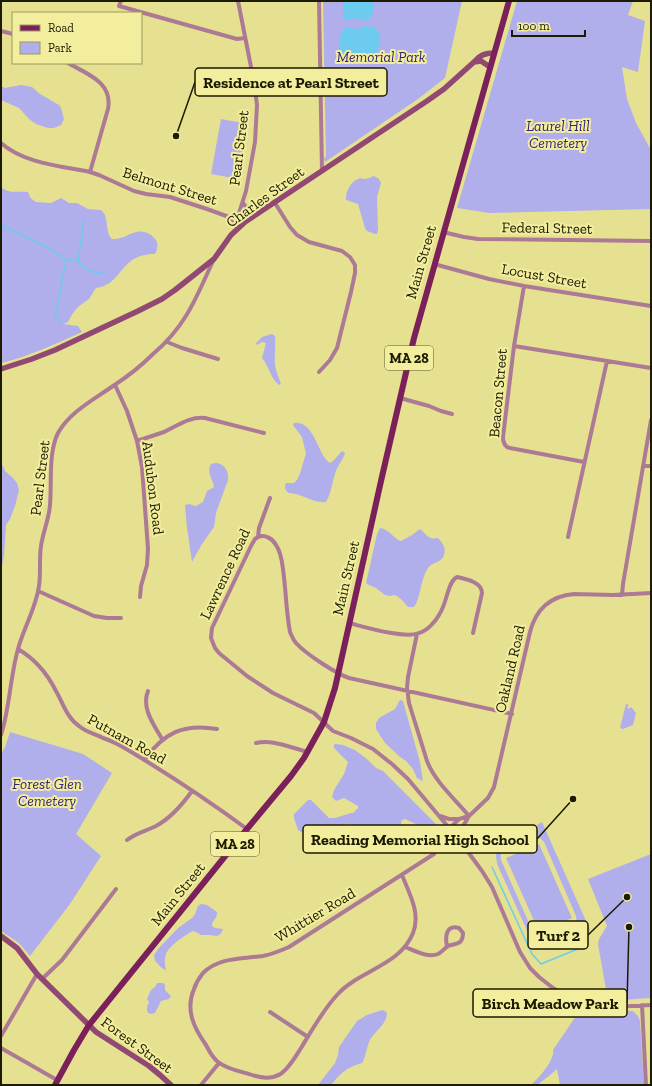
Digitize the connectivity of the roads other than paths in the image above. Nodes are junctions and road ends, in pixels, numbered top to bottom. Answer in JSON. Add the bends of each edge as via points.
{"nodes":[{"id":1,"x":121,"y":1,"type":"edge"},
{"id":2,"x":238,"y":1,"type":"edge"},
{"id":3,"x":319,"y":1,"type":"edge"},
{"id":4,"x":509,"y":1,"type":"edge"},
{"id":5,"x":140,"y":12,"type":"edge"},
{"id":6,"x":142,"y":12,"type":"edge"},
{"id":7,"x":1,"y":31,"type":"edge"},
{"id":8,"x":12,"y":34,"type":"edge"},
{"id":9,"x":245,"y":38,"type":"junction"},
{"id":10,"x":494,"y":53,"type":"junction"},
{"id":11,"x":476,"y":61,"type":"junction"},
{"id":12,"x":70,"y":64,"type":"edge"},
{"id":13,"x":490,"y":67,"type":"junction"},
{"id":14,"x":1,"y":143,"type":"edge"},
{"id":15,"x":322,"y":171,"type":"junction"},
{"id":16,"x":90,"y":172,"type":"junction"},
{"id":17,"x":243,"y":203,"type":"junction"},
{"id":18,"x":275,"y":203,"type":"junction"},
{"id":19,"x":253,"y":217,"type":"junction"},
{"id":20,"x":240,"y":226,"type":"junction"},
{"id":21,"x":443,"y":232,"type":"junction"},
{"id":22,"x":651,"y":242,"type":"edge"},
{"id":23,"x":214,"y":259,"type":"junction"},
{"id":24,"x":434,"y":264,"type":"junction"},
{"id":25,"x":524,"y":286,"type":"junction"},
{"id":26,"x":651,"y":306,"type":"edge"},
{"id":27,"x":167,"y":342,"type":"junction"},
{"id":28,"x":514,"y":346,"type":"junction"},
{"id":29,"x":218,"y":359,"type":"dead end"},
{"id":30,"x":607,"y":361,"type":"junction"},
{"id":31,"x":1,"y":368,"type":"edge"},
{"id":32,"x":651,"y":368,"type":"edge"},
{"id":33,"x":319,"y":372,"type":"dead end"},
{"id":34,"x":115,"y":385,"type":"junction"},
{"id":35,"x":400,"y":398,"type":"junction"},
{"id":36,"x":452,"y":414,"type":"dead end"},
{"id":37,"x":651,"y":420,"type":"edge"},
{"id":38,"x":264,"y":433,"type":"dead end"},
{"id":39,"x":136,"y":441,"type":"junction"},
{"id":40,"x":584,"y":462,"type":"junction"},
{"id":41,"x":643,"y":466,"type":"junction"},
{"id":42,"x":651,"y":466,"type":"edge"},
{"id":43,"x":270,"y":498,"type":"dead end"},
{"id":44,"x":258,"y":537,"type":"junction"},
{"id":45,"x":568,"y":537,"type":"dead end"},
{"id":46,"x":38,"y":591,"type":"junction"},
{"id":47,"x":651,"y":593,"type":"edge"},
{"id":48,"x":622,"y":595,"type":"junction"},
{"id":49,"x":140,"y":597,"type":"dead end"},
{"id":50,"x":121,"y":618,"type":"dead end"},
{"id":51,"x":349,"y":623,"type":"junction"},
{"id":52,"x":473,"y":633,"type":"dead end"},
{"id":53,"x":417,"y":634,"type":"junction"},
{"id":54,"x":18,"y":649,"type":"junction"},
{"id":55,"x":338,"y":673,"type":"junction"},
{"id":56,"x":148,"y":691,"type":"dead end"},
{"id":57,"x":407,"y":691,"type":"junction"},
{"id":58,"x":512,"y":714,"type":"junction"},
{"id":59,"x":324,"y":722,"type":"junction"},
{"id":60,"x":2,"y":728,"type":"edge"},
{"id":61,"x":217,"y":728,"type":"dead end"},
{"id":62,"x":1,"y":735,"type":"edge"},
{"id":63,"x":162,"y":739,"type":"junction"},
{"id":64,"x":256,"y":743,"type":"dead end"},
{"id":65,"x":308,"y":752,"type":"junction"},
{"id":66,"x":144,"y":760,"type":"junction"},
{"id":67,"x":192,"y":791,"type":"junction"},
{"id":68,"x":438,"y":815,"type":"junction"},
{"id":69,"x":469,"y":816,"type":"junction"},
{"id":70,"x":459,"y":819,"type":"junction"},
{"id":71,"x":450,"y":828,"type":"junction"},
{"id":72,"x":247,"y":829,"type":"junction"},
{"id":73,"x":456,"y":836,"type":"junction"},
{"id":74,"x":127,"y":840,"type":"dead end"},
{"id":75,"x":434,"y":854,"type":"dead end"},
{"id":76,"x":402,"y":875,"type":"junction"},
{"id":77,"x":116,"y":889,"type":"dead end"},
{"id":78,"x":1,"y":936,"type":"edge"},
{"id":79,"x":447,"y":946,"type":"junction"},
{"id":80,"x":405,"y":947,"type":"junction"},
{"id":81,"x":37,"y":974,"type":"junction"},
{"id":82,"x":42,"y":979,"type":"junction"},
{"id":83,"x":651,"y":1005,"type":"edge"},
{"id":84,"x":642,"y":1006,"type":"junction"},
{"id":85,"x":270,"y":1012,"type":"dead end"},
{"id":86,"x":89,"y":1025,"type":"junction"},
{"id":87,"x":1,"y":1036,"type":"edge"},
{"id":88,"x":308,"y":1037,"type":"junction"},
{"id":89,"x":1,"y":1048,"type":"edge"},
{"id":90,"x":219,"y":1063,"type":"junction"},
{"id":91,"x":56,"y":1082,"type":"edge"},
{"id":92,"x":171,"y":1085,"type":"edge"},
{"id":93,"x":201,"y":1085,"type":"edge"},
{"id":94,"x":646,"y":1085,"type":"edge"}],
"edges":[{"from":1,"to":5,"type":"street","via":[[119,6]]},
{"from":2,"to":9,"type":"street","name":"Pearl Street"},
{"from":3,"to":15,"type":"street"},
{"from":4,"to":10,"type":"main road","name":"Main Street","number":"MA 28"},
{"from":6,"to":9,"type":"street","via":[[237,39]]},
{"from":7,"to":8,"type":"street"},
{"from":9,"to":17,"type":"street","name":"Pearl Street","via":[[255,88],[256,131]]},
{"from":10,"to":11,"type":"street","name":"Charles Street","via":[[484,54]]},
{"from":10,"to":13,"type":"main road","name":"Main Street","number":"MA 28"},
{"from":11,"to":13,"type":"street"},
{"from":11,"to":15,"type":"street","name":"Charles Street","via":[[444,89]]},
{"from":12,"to":16,"type":"street","via":[[100,83],[108,96],[108,109]]},
{"from":13,"to":21,"type":"main road","name":"Main Street","number":"MA 28"},
{"from":14,"to":16,"type":"street","name":"Belmont Street","via":[[16,154],[32,160]]},
{"from":15,"to":18,"type":"street","name":"Charles Street"},
{"from":16,"to":20,"type":"street","name":"Belmont Street","via":[[134,191],[170,197],[230,217]]},
{"from":17,"to":19,"type":"street","name":"Pearl Street"},
{"from":17,"to":20,"type":"street","name":"Pearl Street","via":[[239,213]]},
{"from":18,"to":19,"type":"street","name":"Charles Street"},
{"from":18,"to":33,"type":"street","via":[[297,235],[309,242],[342,251],[355,265],[353,286],[337,348]]},
{"from":19,"to":20,"type":"street","name":"Charles Street"},
{"from":20,"to":23,"type":"street","name":"Charles Street"},
{"from":21,"to":22,"type":"street","name":"Federal Street","via":[[478,239]]},
{"from":21,"to":24,"type":"main road","name":"Main Street","number":"MA 28"},
{"from":23,"to":27,"type":"street","name":"Pearl Street","via":[[189,312]]},
{"from":23,"to":31,"type":"street","name":"Charles Street","via":[[175,290],[152,304],[48,353]]},
{"from":24,"to":25,"type":"street","name":"Locust Street"},
{"from":24,"to":35,"type":"main road","name":"Main Street","number":"MA 28"},
{"from":25,"to":26,"type":"street","name":"Locust Street"},
{"from":25,"to":28,"type":"street","name":"Beacon Street"},
{"from":27,"to":29,"type":"street"},
{"from":27,"to":34,"type":"street","name":"Pearl Street"},
{"from":28,"to":30,"type":"street"},
{"from":28,"to":40,"type":"street","name":"Beacon Street","via":[[504,445]]},
{"from":30,"to":32,"type":"street"},
{"from":30,"to":40,"type":"street"},
{"from":34,"to":39,"type":"street","name":"Audubon Road","via":[[127,411]]},
{"from":34,"to":46,"type":"street","name":"Pearl Street","via":[[73,415],[56,439],[52,460],[50,510],[41,548]]},
{"from":35,"to":36,"type":"street"},
{"from":35,"to":51,"type":"main road","name":"Main Street","number":"MA 28"},
{"from":37,"to":41,"type":"street"},
{"from":38,"to":39,"type":"street","via":[[199,418]]},
{"from":39,"to":49,"type":"street","name":"Audubon Road","via":[[142,467],[148,549]]},
{"from":40,"to":45,"type":"street"},
{"from":41,"to":42,"type":"street"},
{"from":41,"to":48,"type":"street"},
{"from":43,"to":44,"type":"street","name":"Lawrence Road"},
{"from":44,"to":55,"type":"street","via":[[272,540],[280,554],[293,639],[304,650]]},
{"from":44,"to":59,"type":"street","name":"Lawrence Road","via":[[251,546],[216,620],[211,633],[212,643],[218,653],[260,685],[314,713]]},
{"from":46,"to":50,"type":"street","via":[[94,616]]},
{"from":46,"to":54,"type":"street","name":"Pearl Street"},
{"from":47,"to":48,"type":"street","name":"Oakland Road"},
{"from":48,"to":58,"type":"street","name":"Oakland Road","via":[[566,595],[551,601],[541,609],[532,626]]},
{"from":51,"to":53,"type":"street","via":[[402,634]]},
{"from":51,"to":55,"type":"main road","name":"Main Street","number":"MA 28"},
{"from":52,"to":53,"type":"street","via":[[482,593],[481,587],[457,577],[453,580],[438,617]]},
{"from":53,"to":57,"type":"street"},
{"from":54,"to":60,"type":"street","name":"Pearl Street"},
{"from":54,"to":66,"type":"street","name":"Putnam Road","via":[[33,658],[42,668],[68,715],[76,724],[86,731],[120,745]]},
{"from":55,"to":57,"type":"street","via":[[349,678]]},
{"from":55,"to":59,"type":"main road","name":"Main Street","number":"MA 28"},
{"from":56,"to":63,"type":"street","via":[[148,714]]},
{"from":57,"to":58,"type":"street"},
{"from":57,"to":69,"type":"street","via":[[431,770]]},
{"from":58,"to":69,"type":"street","name":"Oakland Road","via":[[493,790]]},
{"from":59,"to":65,"type":"main road","name":"Main Street","number":"MA 28"},
{"from":59,"to":68,"type":"street","name":"Lawrence Road","via":[[333,731],[365,745],[386,759],[408,779]]},
{"from":60,"to":62,"type":"street","name":"Pearl Street"},
{"from":61,"to":63,"type":"street","via":[[189,728],[176,731]]},
{"from":63,"to":66,"type":"street"},
{"from":64,"to":65,"type":"street","via":[[272,742]]},
{"from":65,"to":72,"type":"main road","name":"Main Street","number":"MA 28"},
{"from":66,"to":67,"type":"street","name":"Putnam Road"},
{"from":67,"to":72,"type":"street","name":"Putnam Road"},
{"from":67,"to":74,"type":"street","via":[[179,808],[163,821]]},
{"from":68,"to":70,"type":"street","name":"Oakland Road","via":[[448,819]]},
{"from":68,"to":71,"type":"street","name":"Lawrence Road"},
{"from":69,"to":70,"type":"street","name":"Oakland Road"},
{"from":69,"to":73,"type":"street","name":"Oakland Road"},
{"from":70,"to":71,"type":"street","name":"Oakland Road"},
{"from":71,"to":73,"type":"street","name":"Lawrence Road"},
{"from":72,"to":86,"type":"main road","name":"Main Street","number":"MA 28"},
{"from":73,"to":84,"type":"street","name":"Lawrence Road","via":[[488,881],[520,952],[539,977],[565,995],[584,1003],[606,1007]]},
{"from":75,"to":76,"type":"street","name":"Whittier Road"},
{"from":76,"to":80,"type":"street","via":[[416,916],[414,931]]},
{"from":76,"to":90,"type":"street","name":"Whittier Road","via":[[284,949],[275,953],[228,960],[212,966],[204,973],[193,992],[191,1013],[197,1032]]},
{"from":77,"to":82,"type":"street","via":[[62,960]]},
{"from":78,"to":81,"type":"street","name":"Forest Street","via":[[17,948]]},
{"from":79,"to":79,"type":"street","via":[[448,931],[452,927],[459,928],[463,933],[461,940]]},
{"from":79,"to":80,"type":"street","via":[[434,955]]},
{"from":80,"to":88,"type":"street","via":[[393,958],[339,993]]},
{"from":81,"to":82,"type":"street","name":"Forest Street"},
{"from":81,"to":87,"type":"street"},
{"from":82,"to":86,"type":"street","name":"Forest Street"},
{"from":83,"to":84,"type":"street","name":"Lawrence Road"},
{"from":84,"to":94,"type":"street"},
{"from":85,"to":88,"type":"street"},
{"from":86,"to":91,"type":"main road","name":"Main Street","number":"MA 28"},
{"from":86,"to":92,"type":"street","name":"Forest Street","via":[[155,1070]]},
{"from":88,"to":90,"type":"street","via":[[288,1067],[274,1077],[258,1077],[229,1069]]},
{"from":89,"to":91,"type":"street"},
{"from":90,"to":93,"type":"street"}]}
